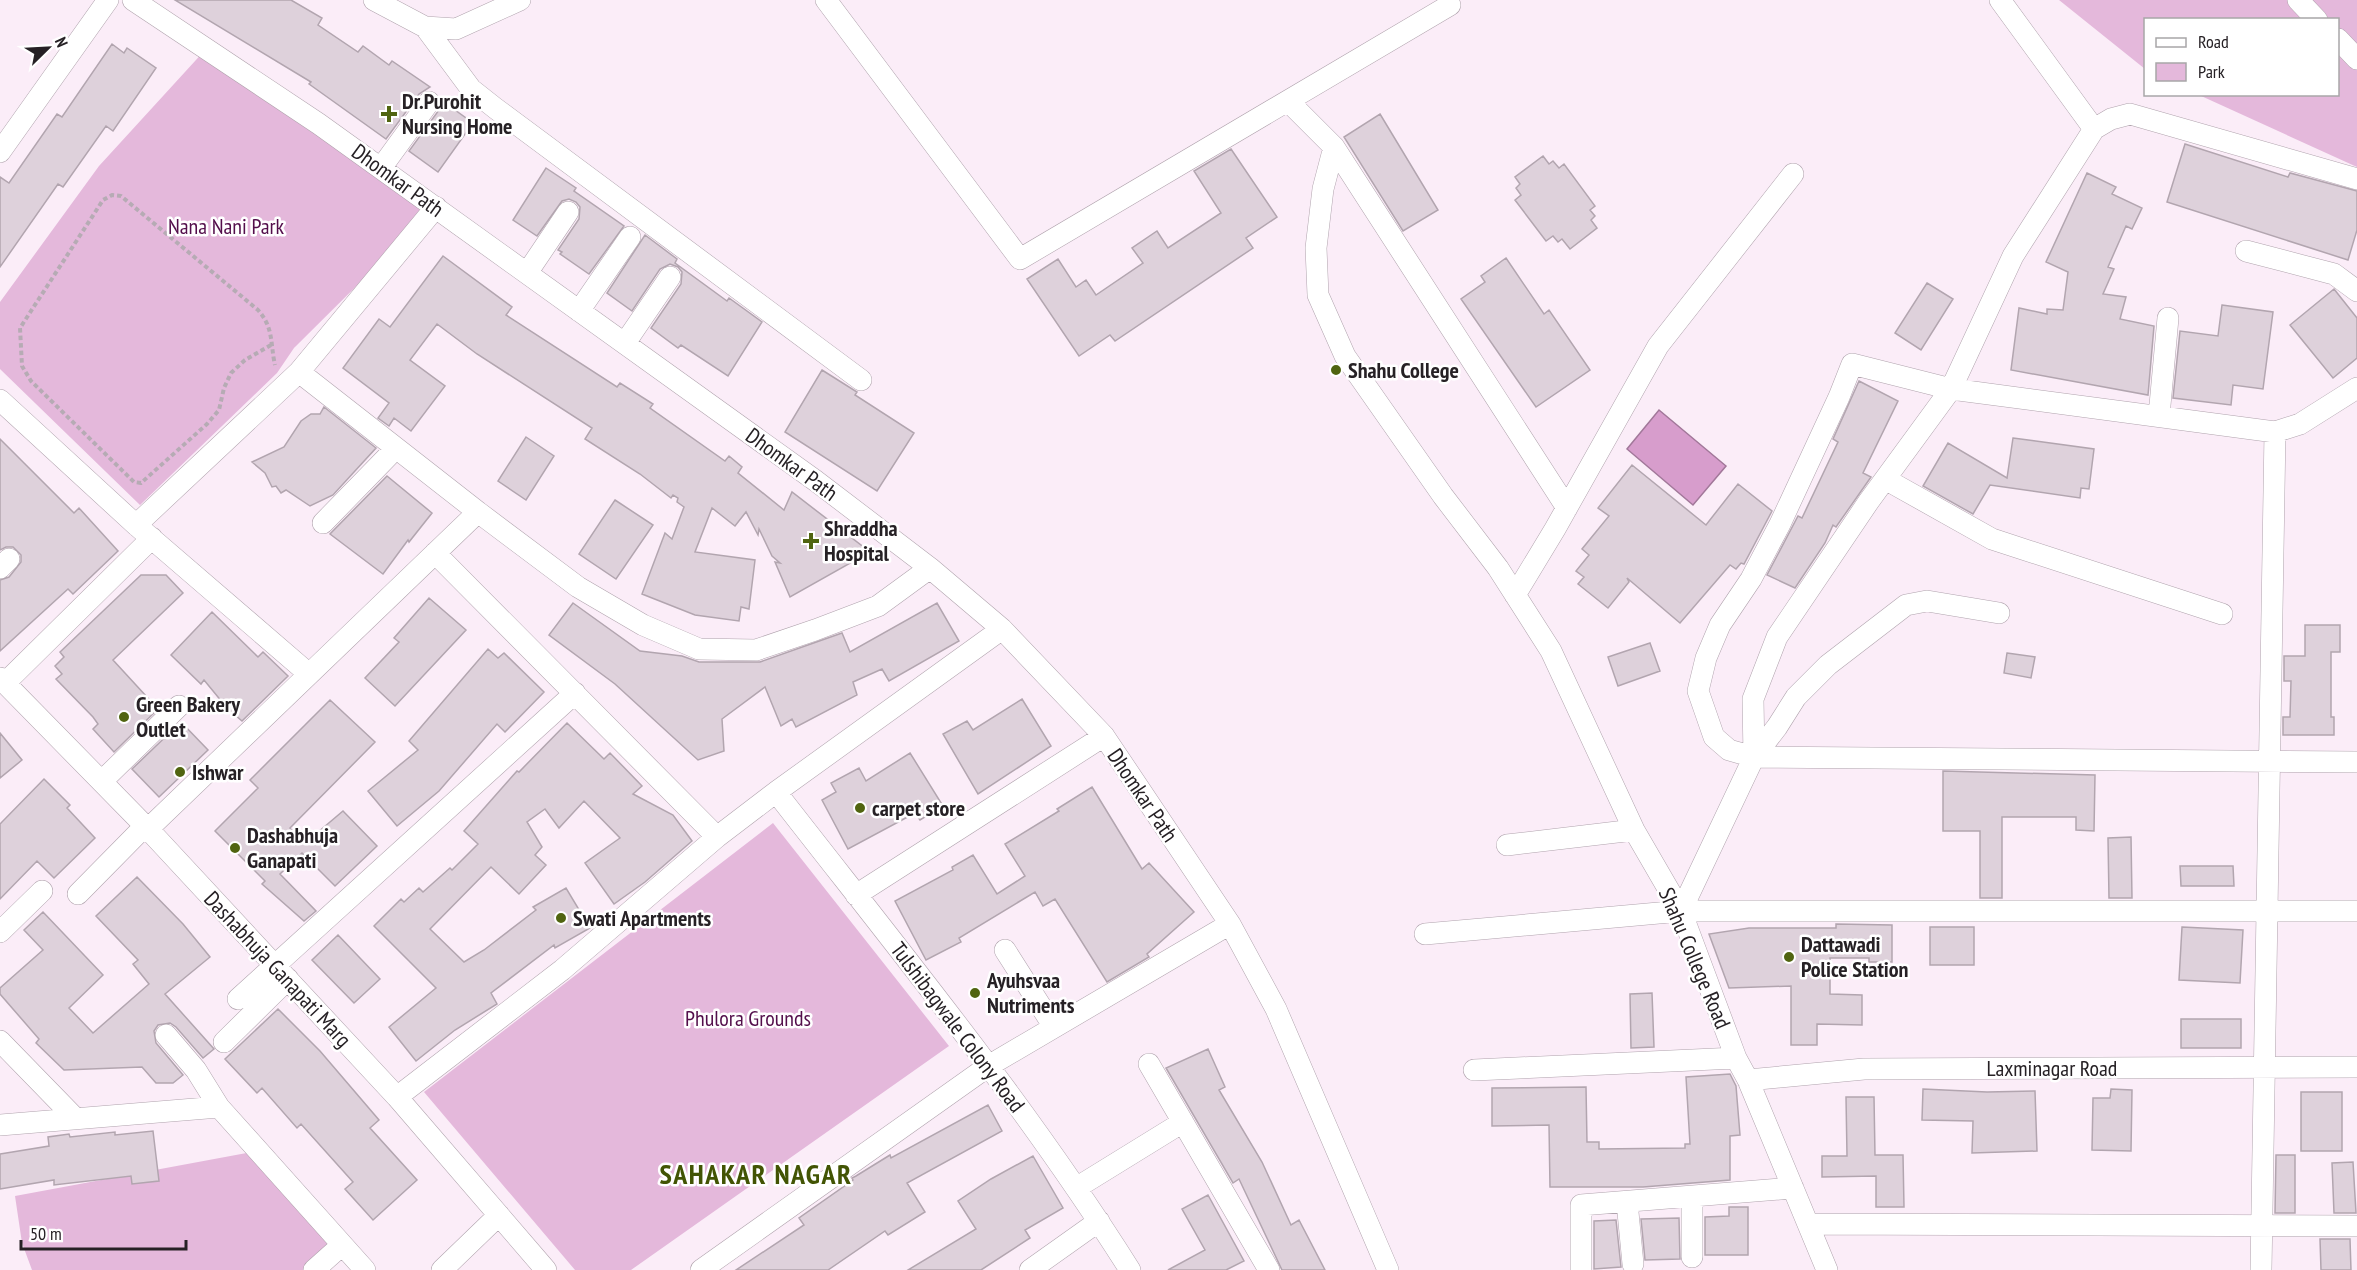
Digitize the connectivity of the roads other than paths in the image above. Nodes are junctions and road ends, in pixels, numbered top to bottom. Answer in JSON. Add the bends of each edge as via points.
{"nodes":[{"id":1,"x":108,"y":0,"type":"edge"},
{"id":2,"x":133,"y":0,"type":"edge"},
{"id":3,"x":374,"y":0,"type":"edge"},
{"id":4,"x":520,"y":0,"type":"edge"},
{"id":5,"x":826,"y":0,"type":"edge"},
{"id":6,"x":2000,"y":0,"type":"edge"},
{"id":7,"x":2298,"y":0,"type":"edge"},
{"id":8,"x":1450,"y":5,"type":"dead end"},
{"id":9,"x":2316,"y":18,"type":"edge"},
{"id":10,"x":425,"y":27,"type":"junction"},
{"id":11,"x":2339,"y":41,"type":"edge"},
{"id":12,"x":2357,"y":59,"type":"edge"},
{"id":13,"x":429,"y":102,"type":"dead end"},
{"id":14,"x":1288,"y":102,"type":"junction"},
{"id":15,"x":2094,"y":129,"type":"junction"},
{"id":16,"x":1334,"y":147,"type":"junction"},
{"id":17,"x":0,"y":152,"type":"edge"},
{"id":18,"x":381,"y":168,"type":"junction"},
{"id":19,"x":1793,"y":174,"type":"dead end"},
{"id":20,"x":2357,"y":178,"type":"edge"},
{"id":21,"x":436,"y":207,"type":"junction"},
{"id":22,"x":568,"y":212,"type":"dead end"},
{"id":23,"x":630,"y":237,"type":"dead end"},
{"id":24,"x":2246,"y":251,"type":"dead end"},
{"id":25,"x":527,"y":273,"type":"junction"},
{"id":26,"x":670,"y":277,"type":"dead end"},
{"id":27,"x":2357,"y":291,"type":"edge"},
{"id":28,"x":579,"y":310,"type":"junction"},
{"id":29,"x":2168,"y":318,"type":"dead end"},
{"id":30,"x":625,"y":343,"type":"junction"},
{"id":31,"x":300,"y":372,"type":"junction"},
{"id":32,"x":861,"y":381,"type":"dead end"},
{"id":33,"x":2357,"y":388,"type":"edge"},
{"id":34,"x":1951,"y":389,"type":"junction"},
{"id":35,"x":0,"y":400,"type":"edge"},
{"id":36,"x":2159,"y":416,"type":"junction"},
{"id":37,"x":2275,"y":432,"type":"junction"},
{"id":38,"x":396,"y":448,"type":"junction"},
{"id":39,"x":1886,"y":479,"type":"junction"},
{"id":40,"x":1567,"y":508,"type":"junction"},
{"id":41,"x":478,"y":512,"type":"junction"},
{"id":42,"x":323,"y":523,"type":"dead end"},
{"id":43,"x":144,"y":532,"type":"junction"},
{"id":44,"x":435,"y":553,"type":"junction"},
{"id":45,"x":930,"y":568,"type":"junction"},
{"id":46,"x":1515,"y":595,"type":"junction"},
{"id":47,"x":1999,"y":613,"type":"dead end"},
{"id":48,"x":2222,"y":614,"type":"dead end"},
{"id":49,"x":1002,"y":629,"type":"junction"},
{"id":50,"x":309,"y":674,"type":"junction"},
{"id":51,"x":3,"y":680,"type":"edge"},
{"id":52,"x":575,"y":693,"type":"junction"},
{"id":53,"x":179,"y":706,"type":"dead end"},
{"id":54,"x":1104,"y":736,"type":"junction"},
{"id":55,"x":1754,"y":757,"type":"junction"},
{"id":56,"x":2270,"y":762,"type":"junction"},
{"id":57,"x":2357,"y":762,"type":"edge"},
{"id":58,"x":102,"y":782,"type":"junction"},
{"id":59,"x":776,"y":792,"type":"junction"},
{"id":60,"x":147,"y":827,"type":"junction"},
{"id":61,"x":1634,"y":830,"type":"junction"},
{"id":62,"x":717,"y":837,"type":"junction"},
{"id":63,"x":1507,"y":845,"type":"dead end"},
{"id":64,"x":42,"y":891,"type":"dead end"},
{"id":65,"x":78,"y":894,"type":"dead end"},
{"id":66,"x":856,"y":895,"type":"junction"},
{"id":67,"x":1680,"y":911,"type":"junction"},
{"id":68,"x":2357,"y":911,"type":"edge"},
{"id":69,"x":2267,"y":912,"type":"junction"},
{"id":70,"x":1230,"y":924,"type":"junction"},
{"id":71,"x":0,"y":932,"type":"edge"},
{"id":72,"x":1425,"y":934,"type":"dead end"},
{"id":73,"x":1005,"y":950,"type":"dead end"},
{"id":74,"x":281,"y":972,"type":"junction"},
{"id":75,"x":238,"y":999,"type":"dead end"},
{"id":76,"x":1054,"y":1027,"type":"junction"},
{"id":77,"x":166,"y":1035,"type":"dead end"},
{"id":78,"x":0,"y":1041,"type":"edge"},
{"id":79,"x":224,"y":1042,"type":"dead end"},
{"id":80,"x":1736,"y":1058,"type":"junction"},
{"id":81,"x":1149,"y":1064,"type":"dead end"},
{"id":82,"x":990,"y":1065,"type":"junction"},
{"id":83,"x":2264,"y":1067,"type":"junction"},
{"id":84,"x":2357,"y":1067,"type":"edge"},
{"id":85,"x":1474,"y":1070,"type":"dead end"},
{"id":86,"x":1748,"y":1080,"type":"junction"},
{"id":87,"x":397,"y":1096,"type":"junction"},
{"id":88,"x":219,"y":1107,"type":"junction"},
{"id":89,"x":75,"y":1118,"type":"junction"},
{"id":90,"x":1183,"y":1122,"type":"junction"},
{"id":91,"x":0,"y":1125,"type":"edge"},
{"id":92,"x":1076,"y":1188,"type":"junction"},
{"id":93,"x":1793,"y":1188,"type":"junction"},
{"id":94,"x":1692,"y":1197,"type":"junction"},
{"id":95,"x":1627,"y":1202,"type":"junction"},
{"id":96,"x":499,"y":1215,"type":"junction"},
{"id":97,"x":1099,"y":1221,"type":"junction"},
{"id":98,"x":1808,"y":1224,"type":"junction"},
{"id":99,"x":2262,"y":1226,"type":"junction"},
{"id":100,"x":2357,"y":1226,"type":"edge"},
{"id":101,"x":342,"y":1245,"type":"junction"},
{"id":102,"x":1692,"y":1257,"type":"dead end"},
{"id":103,"x":1633,"y":1264,"type":"dead end"},
{"id":104,"x":314,"y":1270,"type":"edge"},
{"id":105,"x":365,"y":1270,"type":"edge"},
{"id":106,"x":442,"y":1270,"type":"edge"},
{"id":107,"x":546,"y":1270,"type":"edge"},
{"id":108,"x":701,"y":1270,"type":"edge"},
{"id":109,"x":1030,"y":1270,"type":"edge"},
{"id":110,"x":1130,"y":1270,"type":"edge"},
{"id":111,"x":1269,"y":1270,"type":"edge"},
{"id":112,"x":1388,"y":1270,"type":"edge"},
{"id":113,"x":1581,"y":1270,"type":"edge"},
{"id":114,"x":1821,"y":1270,"type":"edge"},
{"id":115,"x":1827,"y":1270,"type":"edge"},
{"id":116,"x":2261,"y":1270,"type":"edge"}],
"edges":[{"from":1,"to":17,"type":"street"},
{"from":2,"to":18,"type":"street","name":"Dhomkar Path"},
{"from":3,"to":10,"type":"street"},
{"from":4,"to":10,"type":"street","via":[[456,29]]},
{"from":5,"to":14,"type":"street","via":[[1020,259]]},
{"from":6,"to":15,"type":"street"},
{"from":7,"to":9,"type":"street"},
{"from":8,"to":14,"type":"street"},
{"from":10,"to":32,"type":"street","via":[[471,89]]},
{"from":11,"to":12,"type":"street"},
{"from":13,"to":18,"type":"street"},
{"from":14,"to":16,"type":"street"},
{"from":15,"to":20,"type":"street","via":[[2130,114]]},
{"from":15,"to":34,"type":"street","via":[[2013,256]]},
{"from":16,"to":40,"type":"street"},
{"from":16,"to":46,"type":"street","name":"Shahu College Road","via":[[1323,189],[1316,248],[1318,295],[1345,356]]},
{"from":18,"to":21,"type":"street","name":"Dhomkar Path"},
{"from":19,"to":40,"type":"street","via":[[1658,346]]},
{"from":21,"to":25,"type":"street","name":"Dhomkar Path"},
{"from":21,"to":31,"type":"street"},
{"from":22,"to":25,"type":"street"},
{"from":23,"to":28,"type":"street"},
{"from":24,"to":27,"type":"street","via":[[2334,274]]},
{"from":25,"to":28,"type":"street","name":"Dhomkar Path"},
{"from":26,"to":30,"type":"street"},
{"from":28,"to":30,"type":"street","name":"Dhomkar Path"},
{"from":29,"to":36,"type":"street"},
{"from":30,"to":45,"type":"street","name":"Dhomkar Path"},
{"from":31,"to":38,"type":"street"},
{"from":31,"to":43,"type":"street"},
{"from":33,"to":37,"type":"street","via":[[2300,424]]},
{"from":34,"to":36,"type":"street"},
{"from":34,"to":39,"type":"street"},
{"from":34,"to":55,"type":"street","via":[[1852,364],[1780,524],[1720,626],[1706,658],[1698,691],[1714,737],[1729,750]]},
{"from":35,"to":43,"type":"street"},
{"from":36,"to":37,"type":"street"},
{"from":37,"to":56,"type":"street"},
{"from":38,"to":41,"type":"street"},
{"from":38,"to":42,"type":"street"},
{"from":39,"to":48,"type":"street","via":[[1992,539]]},
{"from":39,"to":55,"type":"street","via":[[1777,637],[1753,699]]},
{"from":40,"to":46,"type":"street"},
{"from":41,"to":44,"type":"street"},
{"from":41,"to":45,"type":"street","via":[[578,587],[643,625],[699,649],[756,650],[815,630],[878,606]]},
{"from":43,"to":50,"type":"street"},
{"from":43,"to":51,"type":"street"},
{"from":44,"to":50,"type":"street"},
{"from":44,"to":52,"type":"street"},
{"from":45,"to":49,"type":"street","name":"Dhomkar Path"},
{"from":46,"to":61,"type":"street","name":"Shahu College Road","via":[[1551,651]]},
{"from":47,"to":55,"type":"street","via":[[1927,601],[1906,605],[1828,665],[1796,698]]},
{"from":49,"to":54,"type":"street","name":"Dhomkar Path"},
{"from":49,"to":59,"type":"street"},
{"from":50,"to":60,"type":"street"},
{"from":51,"to":58,"type":"street","name":"Dashabhuja Ganapati Marg"},
{"from":52,"to":62,"type":"street"},
{"from":52,"to":74,"type":"street"},
{"from":53,"to":58,"type":"street"},
{"from":54,"to":66,"type":"street"},
{"from":54,"to":70,"type":"street","name":"Dhomkar Path"},
{"from":55,"to":56,"type":"street"},
{"from":55,"to":67,"type":"street"},
{"from":56,"to":57,"type":"street"},
{"from":56,"to":69,"type":"street"},
{"from":58,"to":60,"type":"street","name":"Dashabhuja Ganapati Marg"},
{"from":59,"to":62,"type":"street"},
{"from":59,"to":66,"type":"street","name":"Tulshibagwale Colony Road"},
{"from":60,"to":65,"type":"street"},
{"from":60,"to":74,"type":"street","name":"Dashabhuja Ganapati Marg"},
{"from":61,"to":63,"type":"street"},
{"from":61,"to":67,"type":"street","name":"Shahu College Road"},
{"from":62,"to":87,"type":"street","via":[[562,970]]},
{"from":64,"to":71,"type":"street"},
{"from":66,"to":82,"type":"street","name":"Tulshibagwale Colony Road"},
{"from":67,"to":69,"type":"street"},
{"from":67,"to":72,"type":"street"},
{"from":67,"to":80,"type":"street","name":"Shahu College Road"},
{"from":68,"to":69,"type":"street"},
{"from":69,"to":83,"type":"street"},
{"from":70,"to":76,"type":"street"},
{"from":70,"to":112,"type":"street","name":"Dhomkar Path","via":[[1276,1009]]},
{"from":73,"to":76,"type":"street"},
{"from":74,"to":75,"type":"street"},
{"from":74,"to":79,"type":"street"},
{"from":74,"to":87,"type":"street","name":"Dashabhuja Ganapati Marg"},
{"from":76,"to":82,"type":"street"},
{"from":77,"to":88,"type":"street","via":[[196,1070]]},
{"from":78,"to":89,"type":"street"},
{"from":80,"to":85,"type":"street"},
{"from":80,"to":86,"type":"street","name":"Shahu College Road"},
{"from":81,"to":90,"type":"street"},
{"from":82,"to":92,"type":"street","name":"Tulshibagwale Colony Road"},
{"from":82,"to":108,"type":"street"},
{"from":83,"to":84,"type":"street","name":"Laxminagar Road"},
{"from":83,"to":86,"type":"street","name":"Laxminagar Road","via":[[1864,1068]]},
{"from":83,"to":99,"type":"street"},
{"from":86,"to":93,"type":"street","name":"Shahu College Road"},
{"from":87,"to":96,"type":"street","name":"Dashabhuja Ganapati Marg"},
{"from":88,"to":89,"type":"street"},
{"from":88,"to":101,"type":"street"},
{"from":89,"to":91,"type":"street"},
{"from":90,"to":92,"type":"street"},
{"from":90,"to":111,"type":"street"},
{"from":92,"to":97,"type":"street","name":"Tulshibagwale Colony Road"},
{"from":93,"to":94,"type":"street"},
{"from":93,"to":98,"type":"street","name":"Shahu College Road"},
{"from":94,"to":95,"type":"street"},
{"from":94,"to":102,"type":"street"},
{"from":95,"to":103,"type":"street"},
{"from":95,"to":113,"type":"street","via":[[1581,1206]]},
{"from":96,"to":106,"type":"street"},
{"from":96,"to":107,"type":"street","name":"Dashabhuja Ganapati Marg"},
{"from":97,"to":109,"type":"street"},
{"from":97,"to":110,"type":"street","name":"Tulshibagwale Colony Road"},
{"from":98,"to":99,"type":"street"},
{"from":98,"to":115,"type":"street","name":"Shahu College Road"},
{"from":99,"to":100,"type":"street"},
{"from":99,"to":116,"type":"street"},
{"from":101,"to":104,"type":"street"},
{"from":101,"to":105,"type":"street"},
{"from":114,"to":115,"type":"street"}]}
